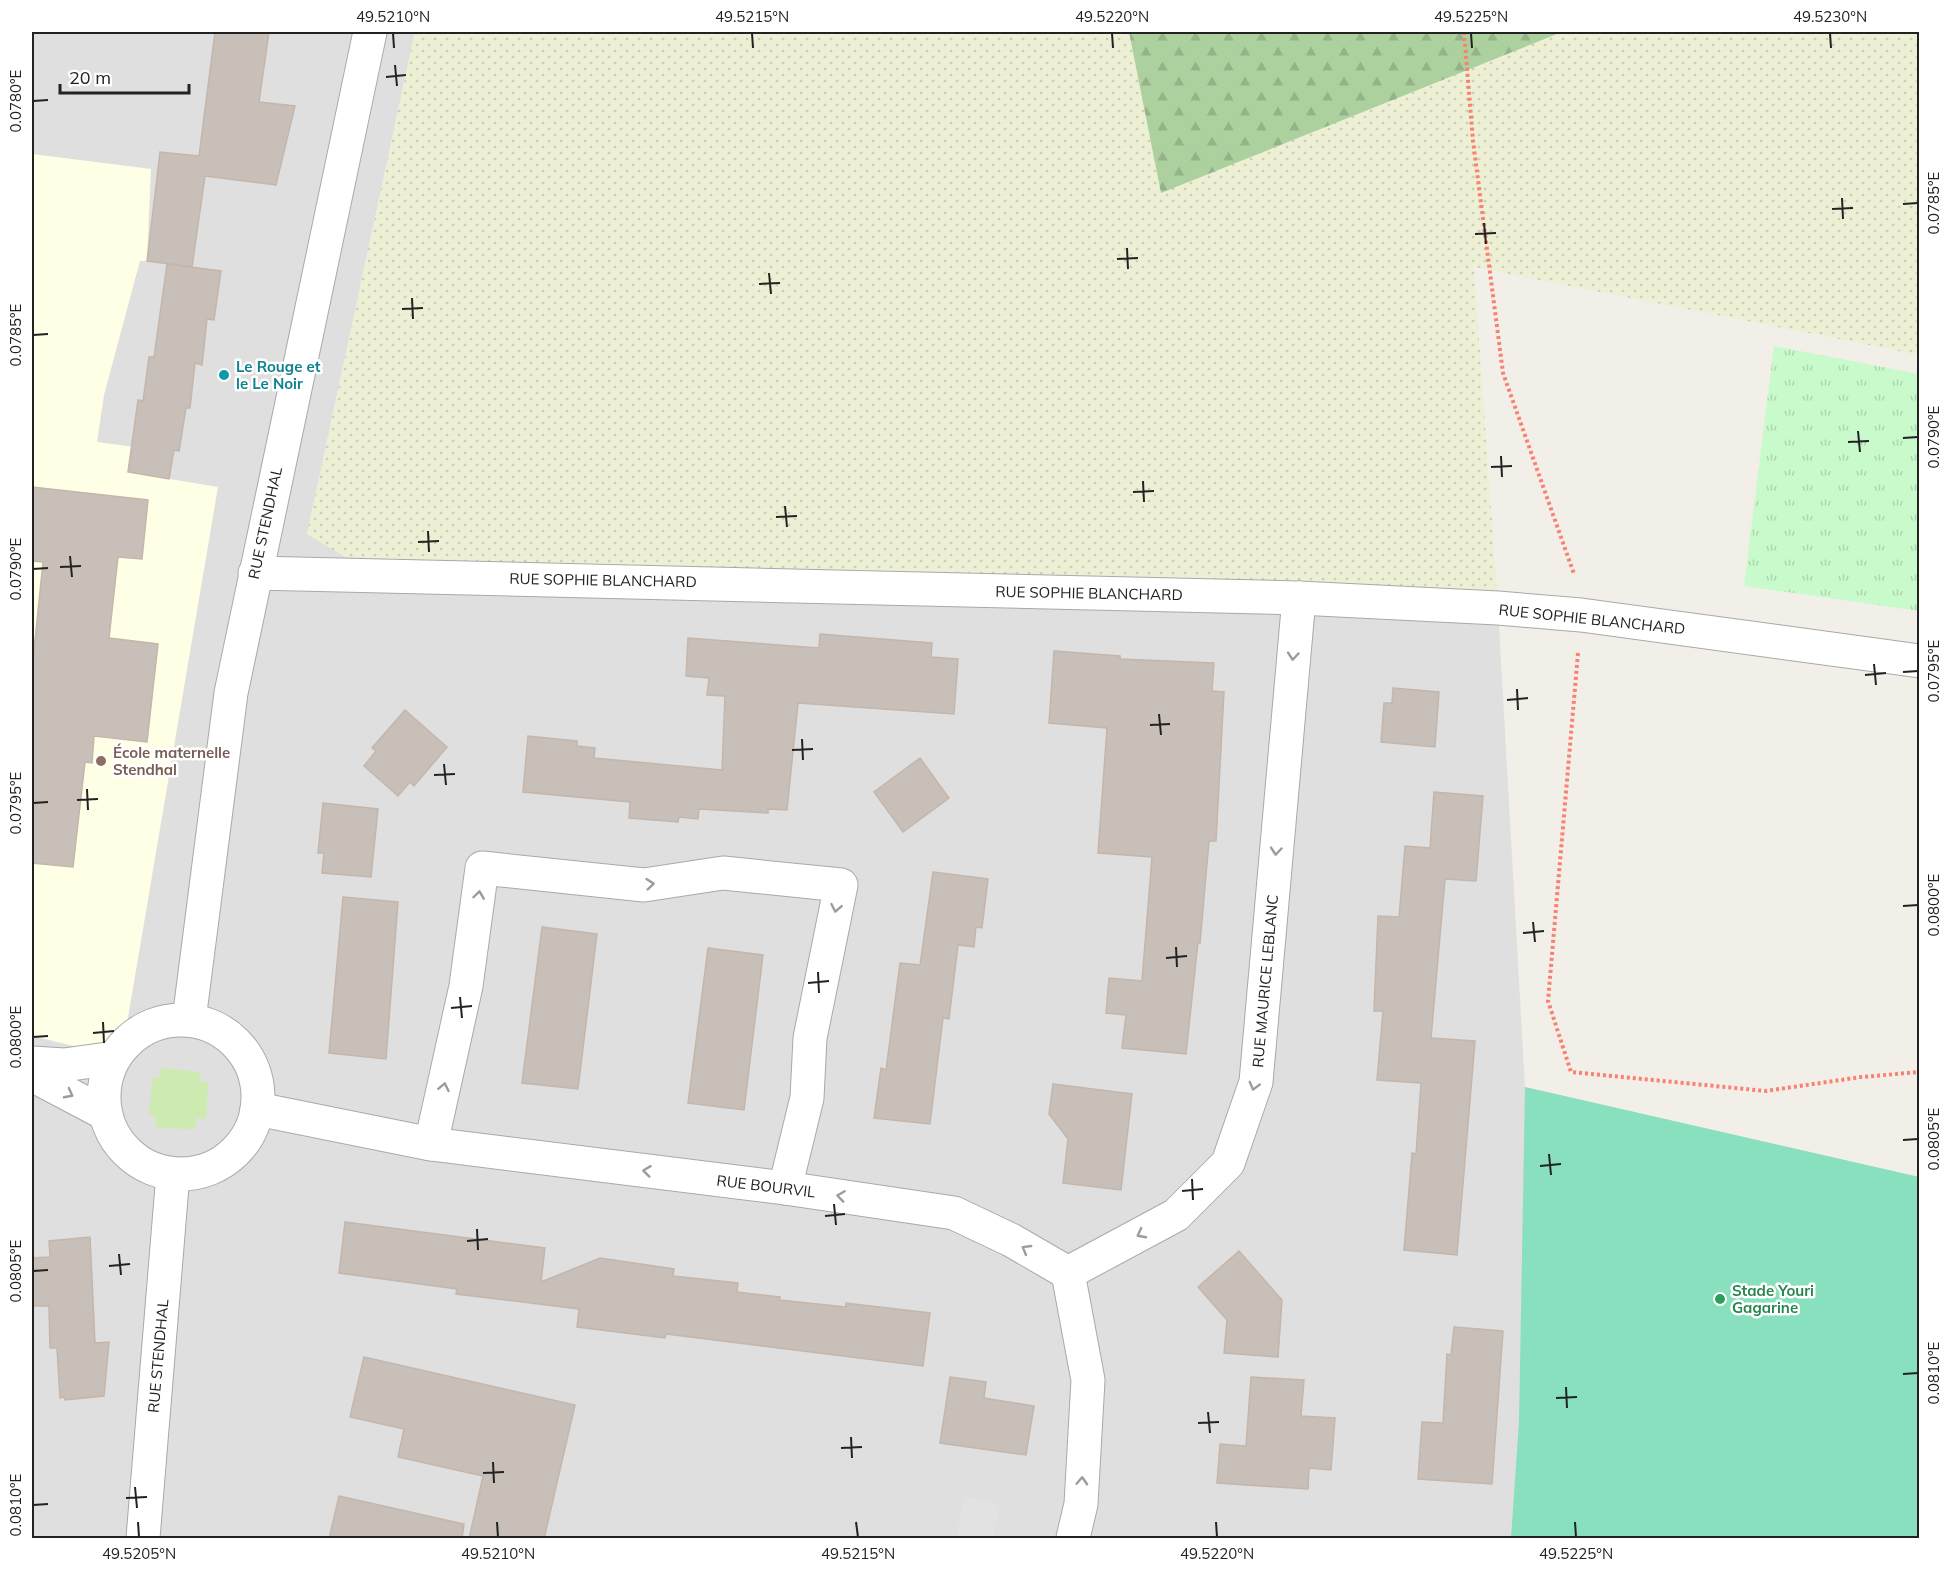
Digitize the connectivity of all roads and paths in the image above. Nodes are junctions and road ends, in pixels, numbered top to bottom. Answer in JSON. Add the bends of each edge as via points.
{"nodes":[{"id":1,"x":370,"y":32,"type":"edge"},
{"id":2,"x":1464,"y":32,"type":"edge"},
{"id":3,"x":255,"y":573,"type":"junction"},
{"id":4,"x":1299,"y":598,"type":"junction"},
{"id":5,"x":1581,"y":615,"type":"junction"},
{"id":6,"x":1920,"y":661,"type":"edge"},
{"id":7,"x":189,"y":1020,"type":"junction"},
{"id":8,"x":114,"y":1058,"type":"junction"},
{"id":9,"x":32,"y":1063,"type":"edge"},
{"id":10,"x":1920,"y":1072,"type":"edge"},
{"id":11,"x":32,"y":1075,"type":"edge"},
{"id":12,"x":257,"y":1109,"type":"junction"},
{"id":13,"x":106,"y":1114,"type":"junction"},
{"id":14,"x":431,"y":1144,"type":"junction"},
{"id":15,"x":173,"y":1174,"type":"junction"},
{"id":16,"x":785,"y":1188,"type":"junction"},
{"id":17,"x":1068,"y":1274,"type":"junction"},
{"id":18,"x":143,"y":1539,"type":"edge"},
{"id":19,"x":1073,"y":1539,"type":"edge"}],
"edges":[{"from":1,"to":3,"type":"street","name":"RUE STENDHAL"},
{"from":2,"to":5,"type":"path","via":[[1473,141],[1503,373],[1577,584]]},
{"from":3,"to":4,"type":"street","name":"RUE SOPHIE BLANCHARD"},
{"from":3,"to":7,"type":"street","name":"RUE STENDHAL","via":[[231,693]]},
{"from":4,"to":5,"type":"street","name":"RUE SOPHIE BLANCHARD"},
{"from":4,"to":17,"type":"street","name":"RUE MAURICE LEBLANC","one_way":true,"via":[[1256,1082],[1228,1164],[1176,1215]]},
{"from":5,"to":6,"type":"street","name":"RUE SOPHIE BLANCHARD"},
{"from":5,"to":10,"type":"path","via":[[1548,1001],[1571,1072],[1766,1091]]},
{"from":7,"to":8,"type":"street","via":[[166,1021],[146,1028],[127,1041]]},
{"from":7,"to":12,"type":"street","via":[[212,1026],[233,1040],[257,1084]]},
{"from":8,"to":9,"type":"street","via":[[64,1065]]},
{"from":8,"to":13,"type":"street","via":[[104,1095]]},
{"from":11,"to":13,"type":"street","one_way":true},
{"from":12,"to":14,"type":"street","name":"RUE BOURVIL"},
{"from":12,"to":15,"type":"street","via":[[250,1131],[236,1150],[218,1164],[197,1172]]},
{"from":13,"to":15,"type":"street","via":[[114,1136],[130,1155],[150,1168]]},
{"from":16,"to":14,"type":"street","name":"RUE BOURVIL","one_way":true},
{"from":14,"to":16,"type":"street","one_way":true,"via":[[466,986],[482,868],[644,885],[723,873],[841,885],[810,1038],[807,1098]]},
{"from":15,"to":18,"type":"street","name":"RUE STENDHAL"},
{"from":17,"to":16,"type":"street","name":"RUE BOURVIL","one_way":true,"via":[[1011,1240],[954,1213]]},
{"from":19,"to":17,"type":"street","one_way":true,"via":[[1081,1504],[1088,1380]]}]}
